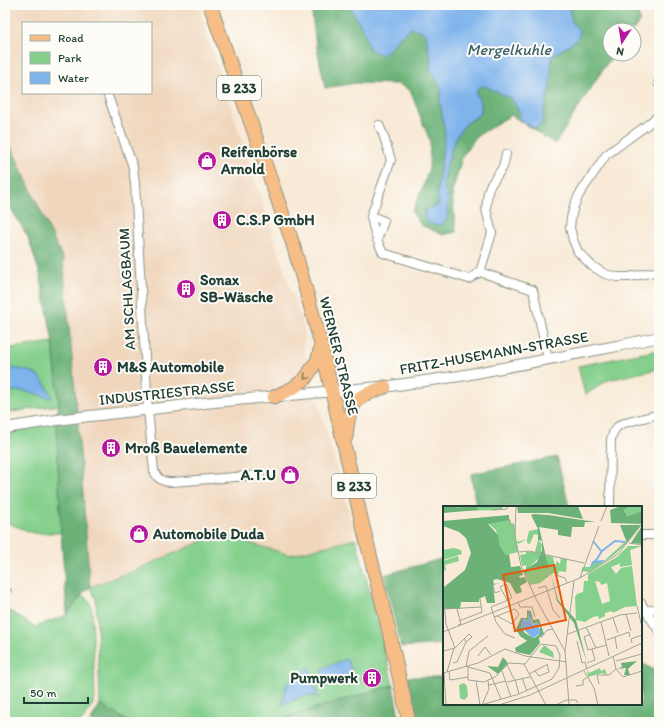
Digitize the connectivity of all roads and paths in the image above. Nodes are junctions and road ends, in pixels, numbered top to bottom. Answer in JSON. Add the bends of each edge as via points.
{"nodes":[{"id":1,"x":210,"y":5,"type":"edge"},
{"id":2,"x":106,"y":94,"type":"edge"},
{"id":3,"x":659,"y":115,"type":"edge"},
{"id":4,"x":379,"y":125,"type":"dead end"},
{"id":5,"x":506,"y":154,"type":"dead end"},
{"id":6,"x":371,"y":216,"type":"junction"},
{"id":7,"x":377,"y":240,"type":"junction"},
{"id":8,"x":659,"y":271,"type":"edge"},
{"id":9,"x":480,"y":272,"type":"junction"},
{"id":10,"x":659,"y":337,"type":"edge"},
{"id":11,"x":321,"y":344,"type":"junction"},
{"id":12,"x":548,"y":359,"type":"junction"},
{"id":13,"x":385,"y":387,"type":"junction"},
{"id":14,"x":332,"y":392,"type":"junction"},
{"id":15,"x":274,"y":397,"type":"junction"},
{"id":16,"x":148,"y":410,"type":"junction"},
{"id":17,"x":659,"y":414,"type":"edge"},
{"id":18,"x":5,"y":428,"type":"edge"},
{"id":19,"x":344,"y":445,"type":"junction"},
{"id":20,"x":260,"y":475,"type":"dead end"},
{"id":21,"x":610,"y":506,"type":"edge"},
{"id":22,"x":659,"y":535,"type":"edge"},
{"id":23,"x":642,"y":536,"type":"edge"},
{"id":24,"x":642,"y":605,"type":"edge"},
{"id":25,"x":659,"y":608,"type":"edge"},
{"id":26,"x":646,"y":611,"type":"junction"},
{"id":27,"x":659,"y":631,"type":"edge"},
{"id":28,"x":409,"y":719,"type":"edge"}],
"edges":[{"from":1,"to":11,"type":"main road","name":"WERNER STRASSE","number":"B 233","via":[[293,244]]},
{"from":2,"to":16,"type":"street","name":"AM SCHLAGBAUM","via":[[133,167],[136,184]]},
{"from":3,"to":8,"type":"street","via":[[606,155],[579,195],[570,228],[578,252],[592,266],[605,274],[629,277]]},
{"from":4,"to":6,"type":"street","via":[[391,160]]},
{"from":5,"to":9,"type":"street","via":[[504,168],[488,192],[486,209],[492,233]]},
{"from":6,"to":7,"type":"street"},
{"from":6,"to":7,"type":"street","via":[[384,221]]},
{"from":7,"to":9,"type":"street","via":[[383,253],[469,279]]},
{"from":9,"to":12,"type":"street","via":[[533,290]]},
{"from":10,"to":12,"type":"street","name":"FRITZ-HUSEMANN-STRASSE"},
{"from":11,"to":14,"type":"main road","name":"WERNER STRASSE","number":"B 233"},
{"from":11,"to":15,"type":"main road","one_way":true,"via":[[318,359],[305,379]]},
{"from":12,"to":13,"type":"street","name":"FRITZ-HUSEMANN-STRASSE"},
{"from":13,"to":14,"type":"street","name":"FRITZ-HUSEMANN-STRASSE"},
{"from":13,"to":19,"type":"main road","via":[[361,397],[355,403]]},
{"from":14,"to":15,"type":"street","name":"INDUSTRIESTRASSE"},
{"from":14,"to":19,"type":"main road","name":"WERNER STRASSE","number":"B 233"},
{"from":15,"to":16,"type":"street","name":"INDUSTRIESTRASSE"},
{"from":16,"to":18,"type":"street","name":"INDUSTRIESTRASSE"},
{"from":16,"to":20,"type":"street","name":"AM SCHLAGBAUM","via":[[154,471],[164,482]]},
{"from":17,"to":21,"type":"street","via":[[621,424],[612,432]]},
{"from":19,"to":28,"type":"main road","name":"WERNER STRASSE","number":"B 233"},
{"from":22,"to":23,"type":"street"},
{"from":24,"to":26,"type":"street"},
{"from":25,"to":26,"type":"street"},
{"from":26,"to":27,"type":"street"}]}
